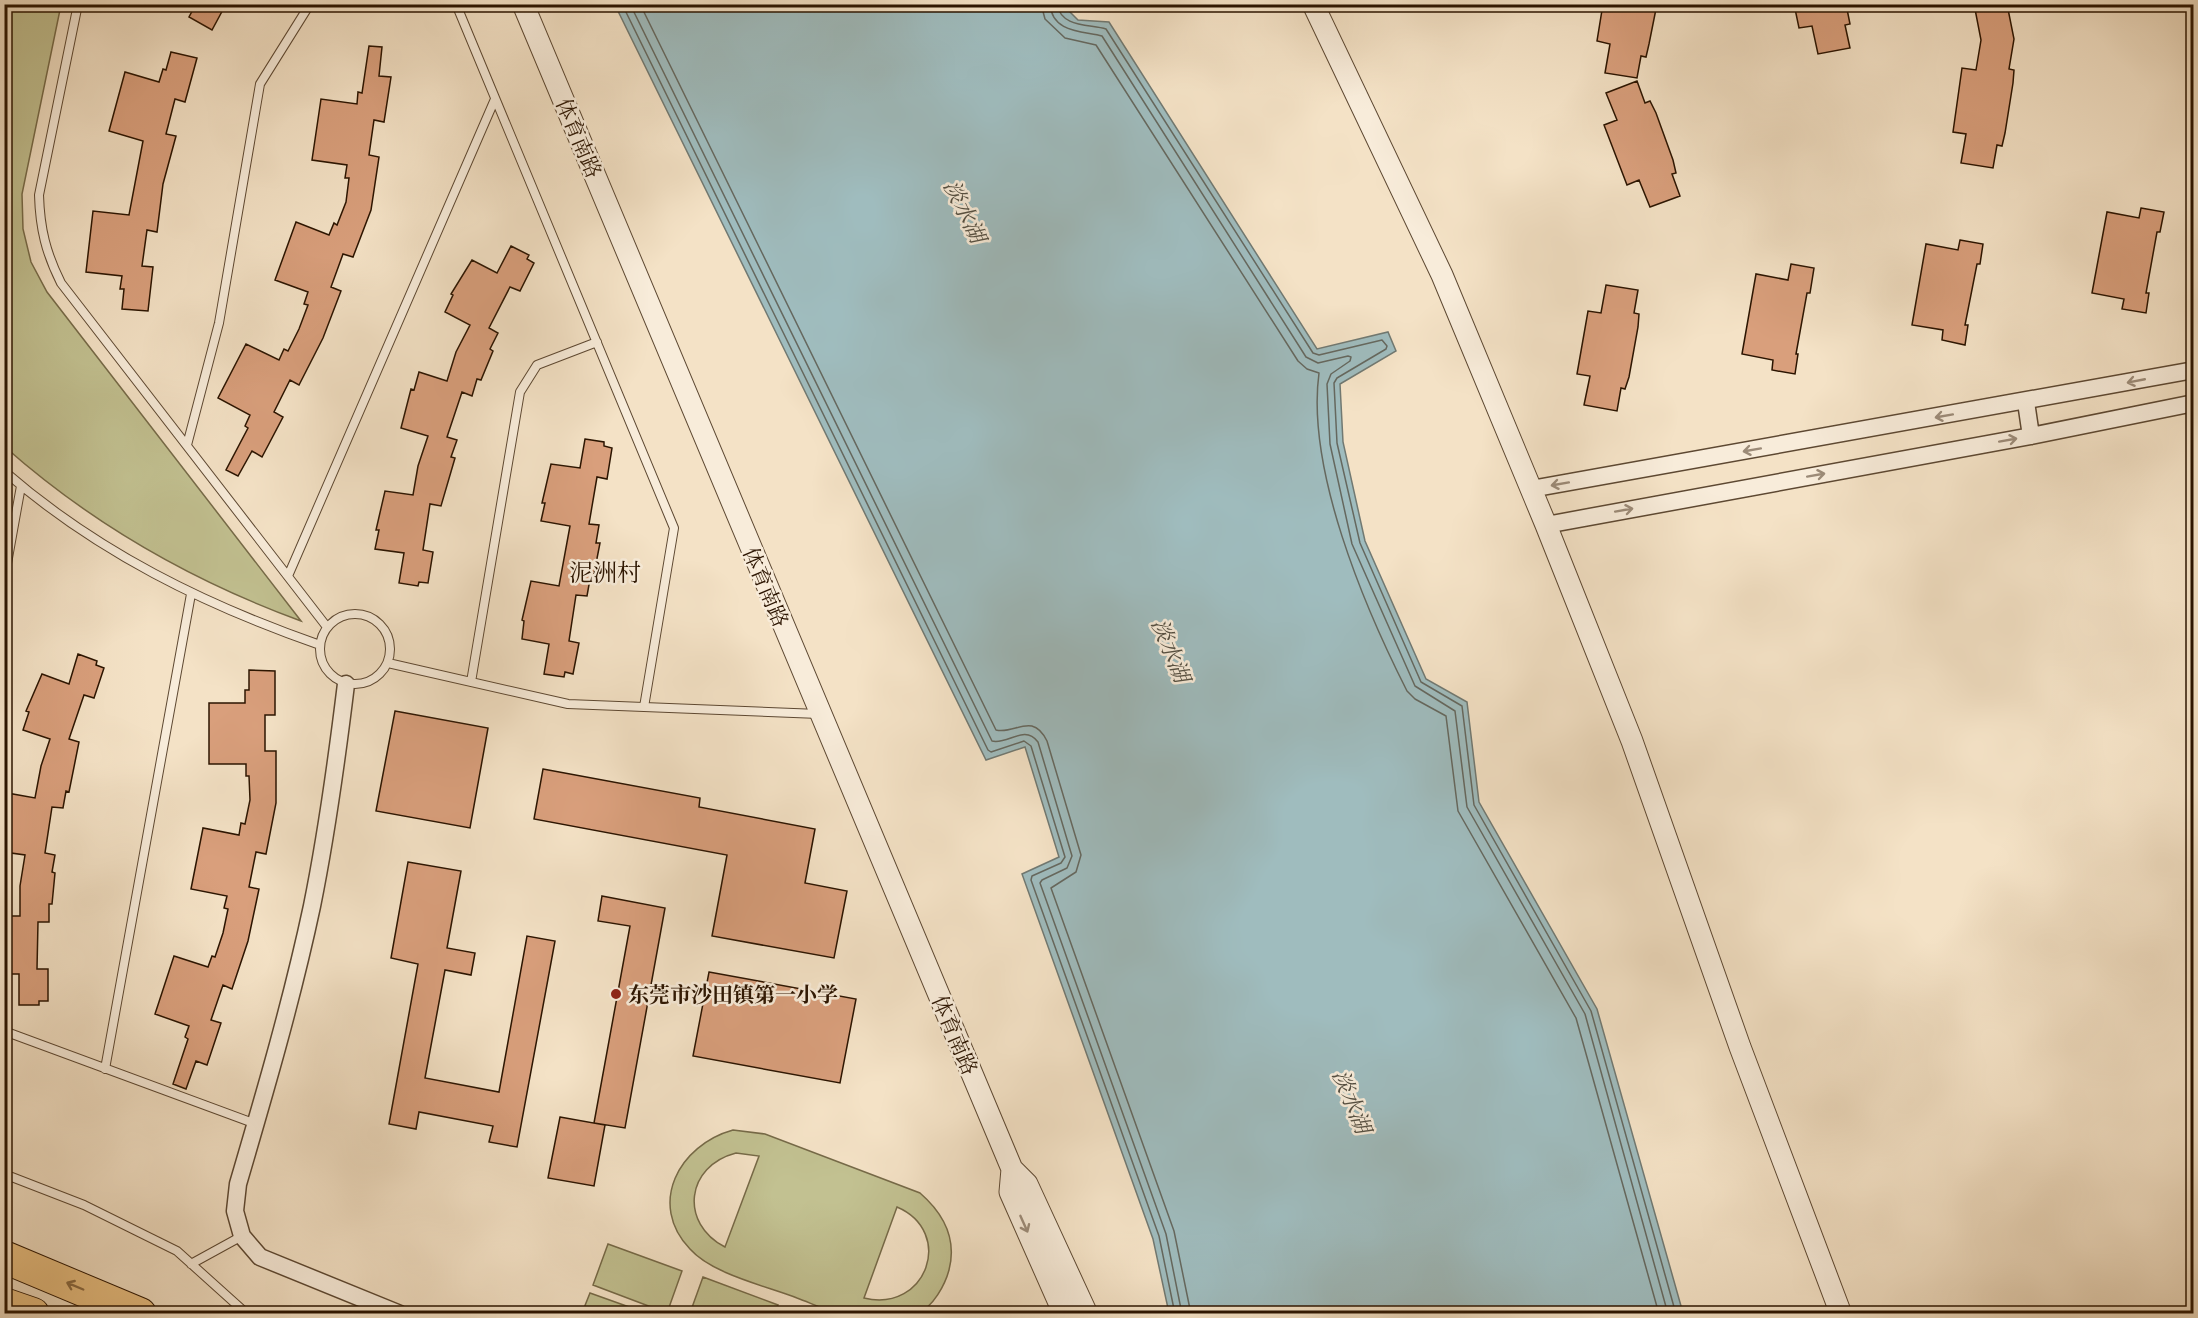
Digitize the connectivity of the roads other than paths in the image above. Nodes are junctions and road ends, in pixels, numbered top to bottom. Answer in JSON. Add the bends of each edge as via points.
{"nodes":[{"id":1,"x":78,"y":4,"type":"edge"},
{"id":2,"x":310,"y":4,"type":"edge"},
{"id":3,"x":456,"y":4,"type":"edge"},
{"id":4,"x":523,"y":4,"type":"edge"},
{"id":5,"x":1313,"y":4,"type":"edge"},
{"id":6,"x":495,"y":99,"type":"junction"},
{"id":7,"x":597,"y":342,"type":"junction"},
{"id":8,"x":2193,"y":370,"type":"edge"},
{"id":9,"x":2026,"y":402,"type":"junction"},
{"id":10,"x":2193,"y":403,"type":"edge"},
{"id":11,"x":2031,"y":436,"type":"junction"},
{"id":12,"x":187,"y":445,"type":"junction"},
{"id":13,"x":4,"y":471,"type":"edge"},
{"id":14,"x":21,"y":486,"type":"junction"},
{"id":15,"x":1531,"y":489,"type":"junction"},
{"id":16,"x":1546,"y":525,"type":"junction"},
{"id":17,"x":288,"y":576,"type":"junction"},
{"id":18,"x":4,"y":580,"type":"edge"},
{"id":19,"x":191,"y":594,"type":"junction"},
{"id":20,"x":327,"y":627,"type":"junction"},
{"id":21,"x":320,"y":645,"type":"junction"},
{"id":22,"x":388,"y":663,"type":"junction"},
{"id":23,"x":471,"y":682,"type":"junction"},
{"id":24,"x":346,"y":684,"type":"junction"},
{"id":25,"x":644,"y":707,"type":"junction"},
{"id":26,"x":819,"y":714,"type":"junction"},
{"id":27,"x":4,"y":1031,"type":"edge"},
{"id":28,"x":105,"y":1069,"type":"junction"},
{"id":29,"x":255,"y":1124,"type":"junction"},
{"id":30,"x":4,"y":1174,"type":"edge"},
{"id":31,"x":242,"y":1236,"type":"junction"},
{"id":32,"x":4,"y":1257,"type":"edge"},
{"id":33,"x":191,"y":1264,"type":"junction"},
{"id":34,"x":1066,"y":1301,"type":"edge"},
{"id":35,"x":4,"y":1304,"type":"edge"},
{"id":36,"x":135,"y":1311,"type":"edge"},
{"id":37,"x":33,"y":1314,"type":"edge"},
{"id":38,"x":247,"y":1314,"type":"edge"},
{"id":39,"x":400,"y":1314,"type":"edge"},
{"id":40,"x":1087,"y":1314,"type":"edge"},
{"id":41,"x":1841,"y":1314,"type":"edge"}],
"edges":[{"from":1,"to":12,"type":"lane","via":[[39,195],[40,226],[47,256],[61,283]]},
{"from":2,"to":12,"type":"lane","via":[[260,84],[219,323]]},
{"from":3,"to":6,"type":"lane"},
{"from":4,"to":26,"type":"street","name":"体育南路"},
{"from":5,"to":15,"type":"street","via":[[1442,275]]},
{"from":6,"to":7,"type":"lane"},
{"from":6,"to":17,"type":"lane"},
{"from":7,"to":23,"type":"lane","via":[[537,365],[520,392]]},
{"from":7,"to":25,"type":"lane","via":[[674,528]]},
{"from":8,"to":9,"type":"street","one_way":true},
{"from":9,"to":11,"type":"street"},
{"from":9,"to":15,"type":"street","one_way":true},
{"from":10,"to":11,"type":"street"},
{"from":16,"to":11,"type":"street","one_way":true},
{"from":12,"to":17,"type":"lane"},
{"from":13,"to":14,"type":"lane"},
{"from":14,"to":18,"type":"lane"},
{"from":14,"to":19,"type":"lane","via":[[75,526]]},
{"from":15,"to":16,"type":"street"},
{"from":16,"to":41,"type":"street","via":[[1632,741],[1740,1047]]},
{"from":17,"to":20,"type":"lane"},
{"from":19,"to":21,"type":"lane"},
{"from":19,"to":28,"type":"lane"},
{"from":20,"to":21,"type":"lane"},
{"from":20,"to":22,"type":"lane","via":[[334,620],[354,614],[373,618],[390,642]]},
{"from":21,"to":24,"type":"lane","via":[[324,666]]},
{"from":22,"to":23,"type":"lane"},
{"from":22,"to":24,"type":"lane","via":[[367,683]]},
{"from":23,"to":25,"type":"lane","via":[[568,704]]},
{"from":24,"to":29,"type":"street","via":[[332,796],[312,906]]},
{"from":25,"to":26,"type":"lane"},
{"from":26,"to":34,"type":"street","name":"体育南路","via":[[1012,1168],[1027,1185]]},
{"from":27,"to":28,"type":"lane"},
{"from":28,"to":29,"type":"lane"},
{"from":29,"to":31,"type":"street","via":[[238,1184],[235,1211]]},
{"from":30,"to":33,"type":"lane","via":[[84,1205],[177,1251]]},
{"from":31,"to":33,"type":"lane"},
{"from":31,"to":39,"type":"street","via":[[260,1257]]},
{"from":36,"to":32,"type":"highway","one_way":true},
{"from":33,"to":38,"type":"lane"},
{"from":34,"to":40,"type":"street","name":"体育南路"},
{"from":35,"to":37,"type":"highway"}]}
